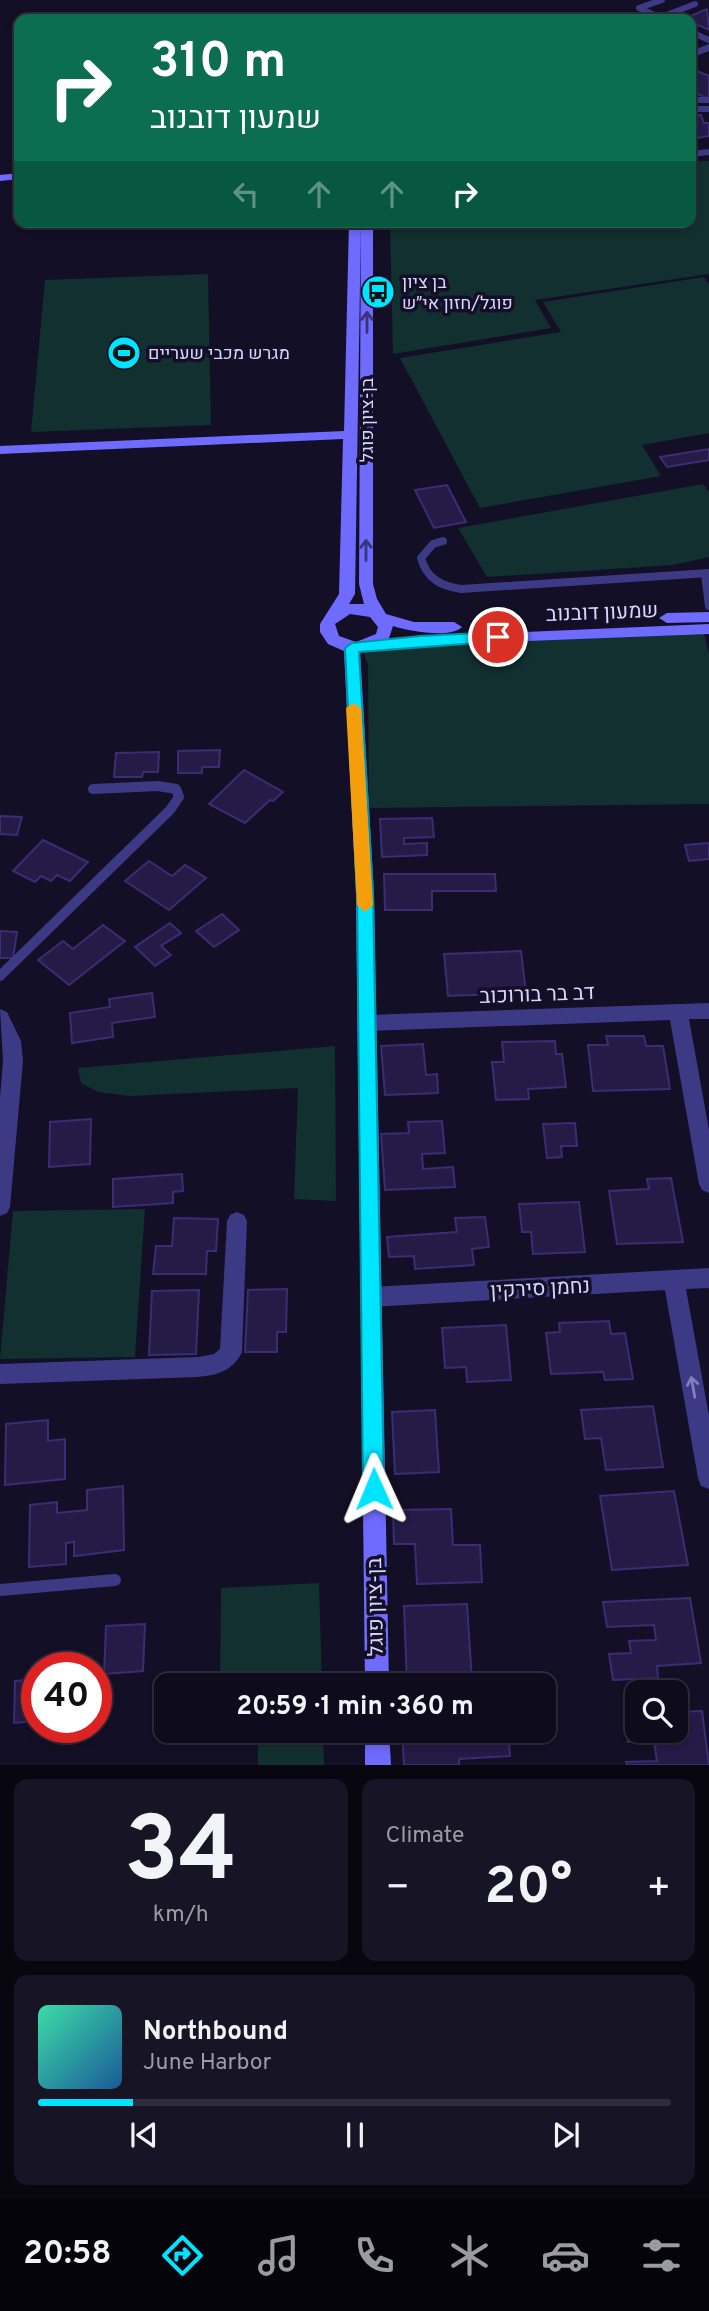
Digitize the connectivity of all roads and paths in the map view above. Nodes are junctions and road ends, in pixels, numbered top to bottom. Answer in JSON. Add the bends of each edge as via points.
{"nodes":[{"id":1,"x":662,"y":0,"type":"edge"},
{"id":2,"x":695,"y":4,"type":"dead end"},
{"id":3,"x":652,"y":14,"type":"edge"},
{"id":4,"x":671,"y":14,"type":"edge"},
{"id":5,"x":355,"y":228,"type":"edge"},
{"id":6,"x":367,"y":228,"type":"edge"},
{"id":7,"x":350,"y":435,"type":"junction"},
{"id":8,"x":0,"y":450,"type":"edge"},
{"id":9,"x":443,"y":541,"type":"dead end"},
{"id":10,"x":707,"y":574,"type":"edge"},
{"id":11,"x":709,"y":606,"type":"edge"},
{"id":12,"x":337,"y":612,"type":"junction"},
{"id":13,"x":380,"y":616,"type":"junction"},
{"id":14,"x":709,"y":617,"type":"edge"},
{"id":15,"x":709,"y":629,"type":"edge"},
{"id":16,"x":372,"y":645,"type":"junction"},
{"id":17,"x":352,"y":648,"type":"junction"},
{"id":18,"x":93,"y":789,"type":"dead end"},
{"id":19,"x":0,"y":976,"type":"edge"},
{"id":20,"x":709,"y":1011,"type":"edge"},
{"id":21,"x":678,"y":1012,"type":"junction"},
{"id":22,"x":0,"y":1017,"type":"edge"},
{"id":23,"x":367,"y":1023,"type":"junction"},
{"id":24,"x":709,"y":1184,"type":"edge"},
{"id":25,"x":0,"y":1207,"type":"edge"},
{"id":26,"x":237,"y":1221,"type":"dead end"},
{"id":27,"x":709,"y":1278,"type":"edge"},
{"id":28,"x":674,"y":1280,"type":"junction"},
{"id":29,"x":371,"y":1297,"type":"junction"},
{"id":30,"x":0,"y":1374,"type":"edge"},
{"id":31,"x":709,"y":1478,"type":"edge"},
{"id":32,"x":114,"y":1580,"type":"dead end"},
{"id":33,"x":0,"y":1590,"type":"edge"},
{"id":34,"x":377,"y":1673,"type":"edge"},
{"id":35,"x":377,"y":1743,"type":"edge"},
{"id":36,"x":378,"y":1765,"type":"edge"}],
"edges":[{"from":1,"to":3,"type":"lane","via":[[639,8]]},
{"from":2,"to":4,"type":"lane"},
{"from":5,"to":7,"type":"street","name":"בן-ציון פוגל"},
{"from":13,"to":6,"type":"street","name":"בן-ציון פוגל","one_way":true,"via":[[366,584]]},
{"from":7,"to":8,"type":"street","name":"בן-ציון פוגל"},
{"from":7,"to":12,"type":"street","name":"בן-ציון פוגל","via":[[347,594]]},
{"from":9,"to":10,"type":"lane","via":[[433,544],[421,558],[430,578],[452,589]]},
{"from":10,"to":11,"type":"lane"},
{"from":12,"to":13,"type":"street","via":[[358,608]]},
{"from":12,"to":17,"type":"street","via":[[328,620],[327,633],[338,644]]},
{"from":13,"to":14,"type":"street","name":"שמעון דובנוב","via":[[433,628]]},
{"from":13,"to":16,"type":"street","via":[[384,634]]},
{"from":15,"to":16,"type":"street","name":"שמעון דובנוב"},
{"from":16,"to":17,"type":"street"},
{"from":17,"to":23,"type":"street","name":"בן-ציון פוגל"},
{"from":18,"to":19,"type":"lane","via":[[158,786],[176,789],[179,797]]},
{"from":20,"to":21,"type":"street","name":"דב בר בורוכוב"},
{"from":21,"to":23,"type":"street","name":"דב בר בורוכוב"},
{"from":21,"to":24,"type":"street"},
{"from":22,"to":25,"type":"street","via":[[12,1041],[13,1061]]},
{"from":23,"to":29,"type":"street","name":"בן-ציון פוגל"},
{"from":26,"to":30,"type":"street","via":[[231,1352],[227,1358],[198,1367]]},
{"from":27,"to":28,"type":"street","name":"נחמן סירקין"},
{"from":28,"to":29,"type":"street","name":"נחמן סירקין"},
{"from":31,"to":28,"type":"street","one_way":true},
{"from":29,"to":34,"type":"street","name":"בן-ציון פוגל"},
{"from":32,"to":33,"type":"lane"},
{"from":35,"to":36,"type":"street"}]}
